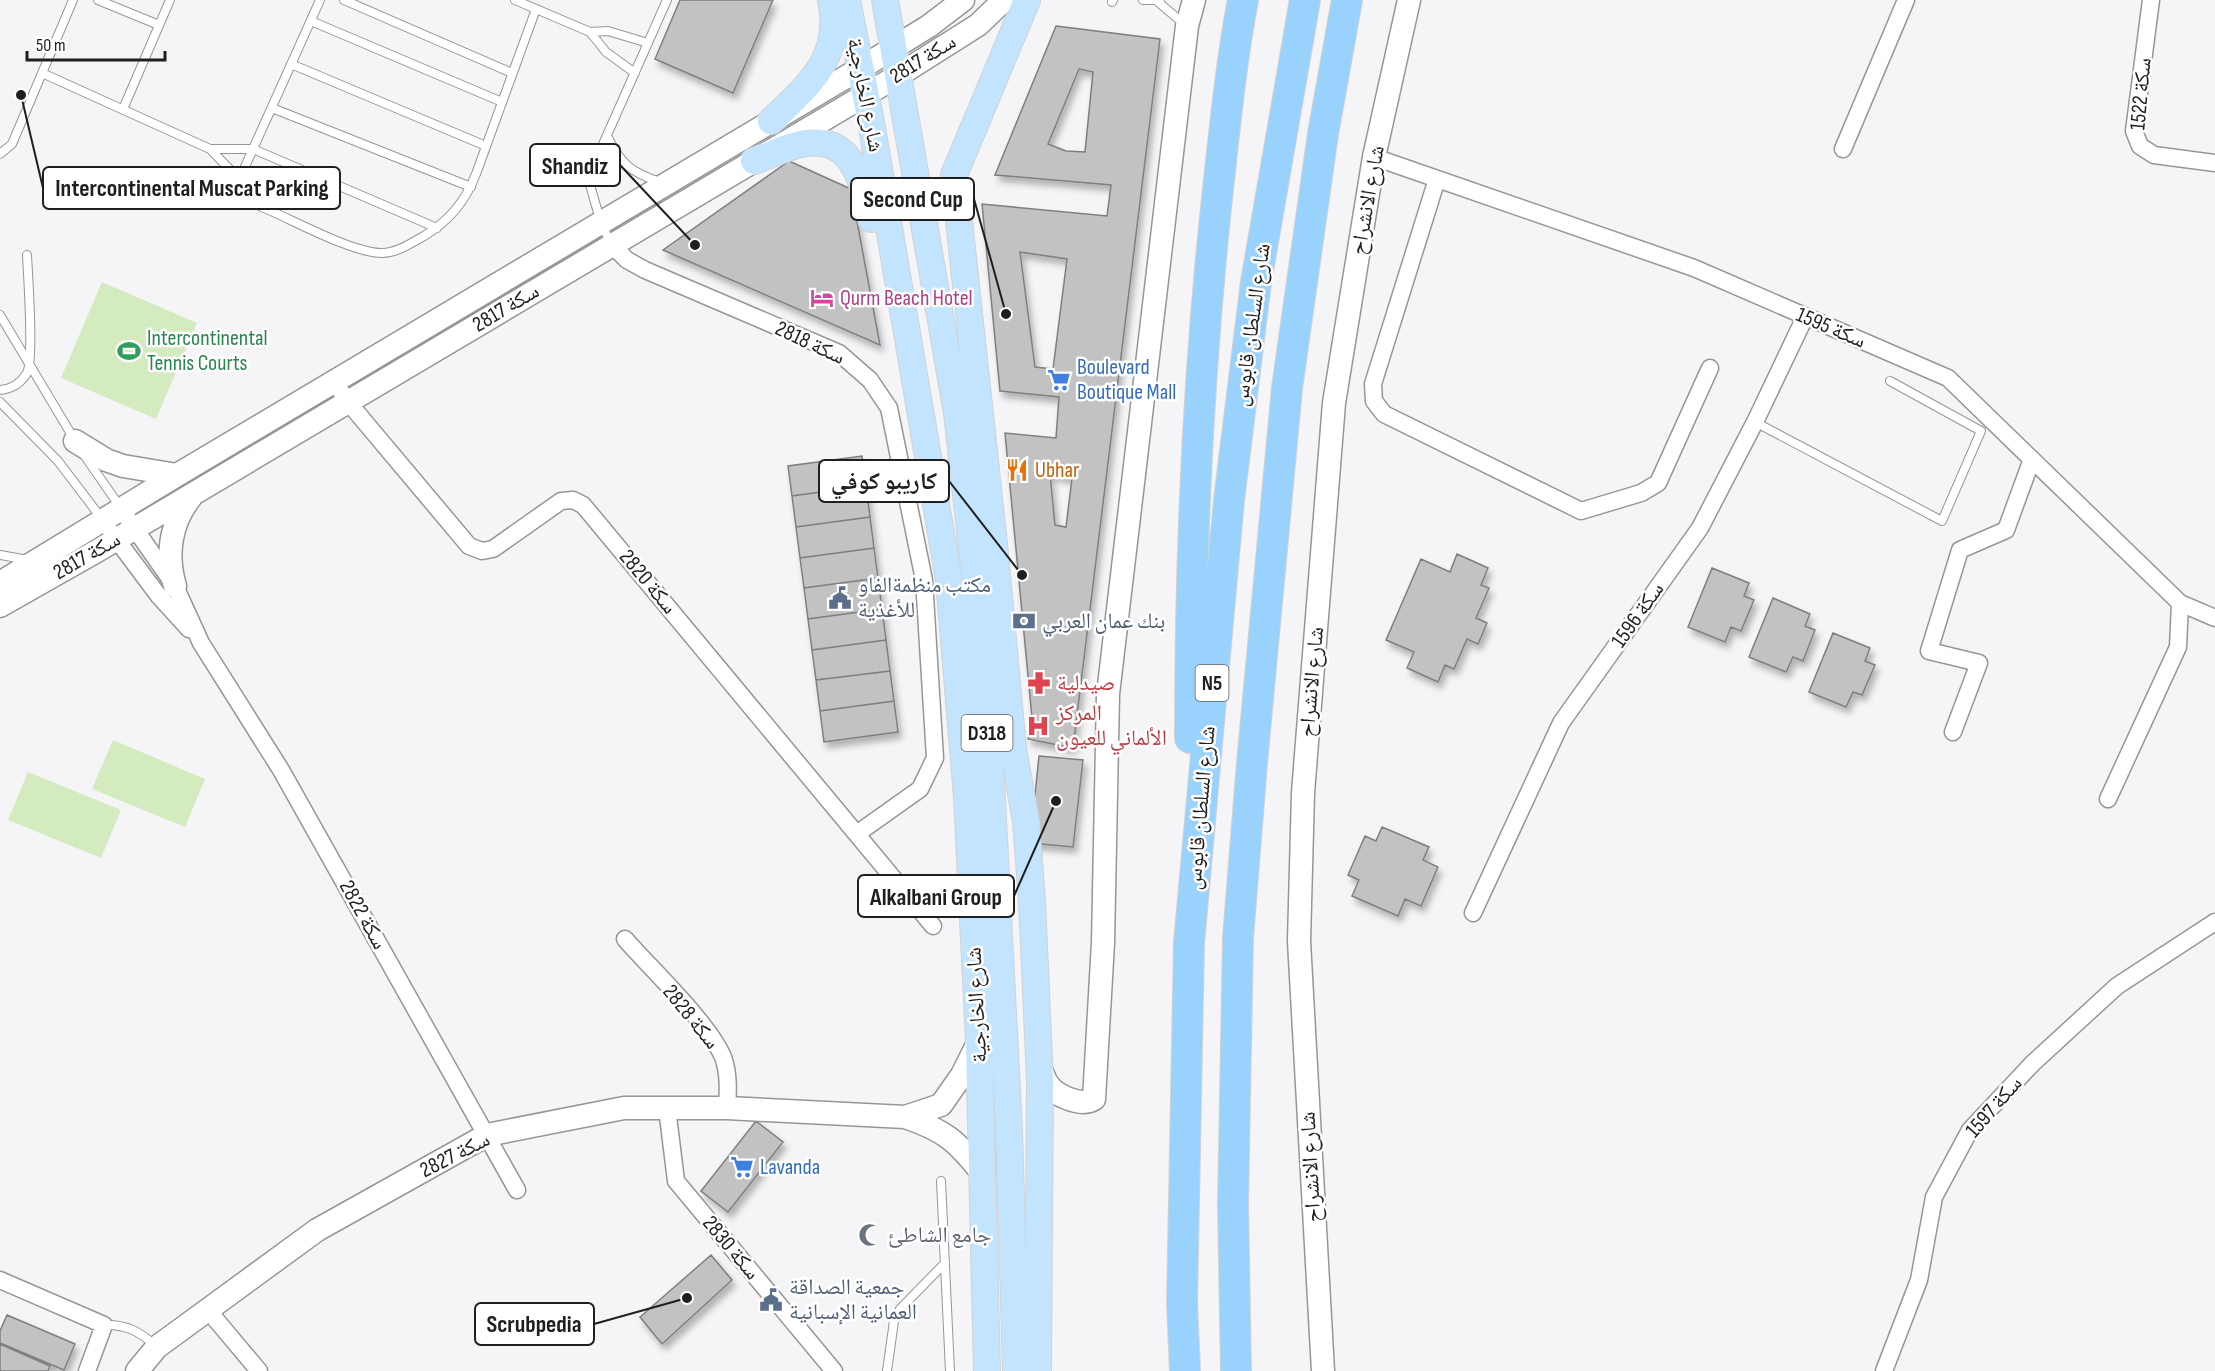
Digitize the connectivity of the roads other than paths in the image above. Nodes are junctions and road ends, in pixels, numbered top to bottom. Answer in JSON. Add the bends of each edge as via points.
{"nodes":[{"id":1,"x":73,"y":0,"type":"edge"},
{"id":2,"x":98,"y":0,"type":"edge"},
{"id":3,"x":170,"y":0,"type":"edge"},
{"id":4,"x":320,"y":0,"type":"edge"},
{"id":5,"x":344,"y":0,"type":"edge"},
{"id":6,"x":515,"y":0,"type":"edge"},
{"id":7,"x":667,"y":0,"type":"edge"},
{"id":8,"x":831,"y":0,"type":"edge"},
{"id":9,"x":847,"y":0,"type":"edge"},
{"id":10,"x":885,"y":0,"type":"edge"},
{"id":11,"x":963,"y":0,"type":"edge"},
{"id":12,"x":1004,"y":0,"type":"edge"},
{"id":13,"x":1027,"y":0,"type":"edge"},
{"id":14,"x":1143,"y":0,"type":"edge"},
{"id":15,"x":1194,"y":0,"type":"edge"},
{"id":16,"x":1236,"y":0,"type":"edge"},
{"id":17,"x":1243,"y":0,"type":"edge"},
{"id":18,"x":1305,"y":0,"type":"edge"},
{"id":19,"x":1347,"y":0,"type":"edge"},
{"id":20,"x":1409,"y":0,"type":"edge"},
{"id":21,"x":1906,"y":0,"type":"edge"},
{"id":22,"x":2151,"y":0,"type":"edge"},
{"id":23,"x":1159,"y":1,"type":"edge"},
{"id":24,"x":536,"y":9,"type":"junction"},
{"id":25,"x":311,"y":21,"type":"junction"},
{"id":26,"x":159,"y":25,"type":"junction"},
{"id":27,"x":1186,"y":26,"type":"junction"},
{"id":28,"x":590,"y":32,"type":"junction"},
{"id":29,"x":648,"y":43,"type":"junction"},
{"id":30,"x":1234,"y":44,"type":"junction"},
{"id":31,"x":893,"y":48,"type":"junction"},
{"id":32,"x":291,"y":64,"type":"junction"},
{"id":33,"x":861,"y":68,"type":"junction"},
{"id":34,"x":42,"y":73,"type":"junction"},
{"id":35,"x":513,"y":73,"type":"junction"},
{"id":36,"x":635,"y":73,"type":"junction"},
{"id":37,"x":899,"y":75,"type":"junction"},
{"id":38,"x":866,"y":93,"type":"junction"},
{"id":39,"x":502,"y":102,"type":"junction"},
{"id":40,"x":272,"y":108,"type":"junction"},
{"id":41,"x":123,"y":109,"type":"junction"},
{"id":42,"x":771,"y":121,"type":"junction"},
{"id":43,"x":607,"y":136,"type":"junction"},
{"id":44,"x":486,"y":146,"type":"junction"},
{"id":45,"x":210,"y":149,"type":"junction"},
{"id":46,"x":253,"y":149,"type":"junction"},
{"id":47,"x":1843,"y":149,"type":"dead end"},
{"id":48,"x":0,"y":154,"type":"edge"},
{"id":49,"x":1374,"y":157,"type":"junction"},
{"id":50,"x":754,"y":161,"type":"junction"},
{"id":51,"x":2215,"y":163,"type":"edge"},
{"id":52,"x":1437,"y":178,"type":"junction"},
{"id":53,"x":243,"y":183,"type":"junction"},
{"id":54,"x":665,"y":184,"type":"junction"},
{"id":55,"x":471,"y":187,"type":"junction"},
{"id":56,"x":601,"y":223,"type":"junction"},
{"id":57,"x":437,"y":228,"type":"junction"},
{"id":58,"x":612,"y":245,"type":"junction"},
{"id":59,"x":27,"y":255,"type":"dead end"},
{"id":60,"x":0,"y":315,"type":"edge"},
{"id":61,"x":1805,"y":317,"type":"junction"},
{"id":62,"x":29,"y":363,"type":"junction"},
{"id":63,"x":1710,"y":368,"type":"dead end"},
{"id":64,"x":334,"y":381,"type":"junction"},
{"id":65,"x":1890,"y":381,"type":"dead end"},
{"id":66,"x":0,"y":390,"type":"edge"},
{"id":67,"x":916,"y":390,"type":"junction"},
{"id":68,"x":0,"y":402,"type":"edge"},
{"id":69,"x":348,"y":402,"type":"junction"},
{"id":70,"x":1755,"y":422,"type":"junction"},
{"id":71,"x":75,"y":441,"type":"junction"},
{"id":72,"x":2032,"y":459,"type":"junction"},
{"id":73,"x":177,"y":475,"type":"junction"},
{"id":74,"x":194,"y":494,"type":"junction"},
{"id":75,"x":122,"y":509,"type":"junction"},
{"id":76,"x":102,"y":520,"type":"junction"},
{"id":77,"x":126,"y":534,"type":"junction"},
{"id":78,"x":0,"y":555,"type":"edge"},
{"id":79,"x":41,"y":560,"type":"junction"},
{"id":80,"x":0,"y":583,"type":"edge"},
{"id":81,"x":175,"y":586,"type":"junction"},
{"id":82,"x":2180,"y":603,"type":"junction"},
{"id":83,"x":0,"y":606,"type":"edge"},
{"id":84,"x":2215,"y":618,"type":"edge"},
{"id":85,"x":201,"y":643,"type":"junction"},
{"id":86,"x":1953,"y":732,"type":"dead end"},
{"id":87,"x":992,"y":799,"type":"junction"},
{"id":88,"x":2108,"y":799,"type":"dead end"},
{"id":89,"x":858,"y":833,"type":"junction"},
{"id":90,"x":1473,"y":914,"type":"dead end"},
{"id":91,"x":2215,"y":922,"type":"edge"},
{"id":92,"x":933,"y":926,"type":"dead end"},
{"id":93,"x":625,"y":939,"type":"dead end"},
{"id":94,"x":1189,"y":943,"type":"junction"},
{"id":95,"x":1035,"y":972,"type":"junction"},
{"id":96,"x":979,"y":1041,"type":"junction"},
{"id":97,"x":1039,"y":1066,"type":"junction"},
{"id":98,"x":667,"y":1108,"type":"junction"},
{"id":99,"x":727,"y":1108,"type":"junction"},
{"id":100,"x":905,"y":1117,"type":"junction"},
{"id":101,"x":487,"y":1135,"type":"junction"},
{"id":102,"x":982,"y":1173,"type":"junction"},
{"id":103,"x":941,"y":1181,"type":"dead end"},
{"id":104,"x":517,"y":1190,"type":"dead end"},
{"id":105,"x":945,"y":1263,"type":"junction"},
{"id":106,"x":0,"y":1280,"type":"edge"},
{"id":107,"x":207,"y":1309,"type":"junction"},
{"id":108,"x":104,"y":1325,"type":"junction"},
{"id":109,"x":157,"y":1347,"type":"junction"},
{"id":110,"x":87,"y":1371,"type":"edge"},
{"id":111,"x":137,"y":1371,"type":"edge"},
{"id":112,"x":259,"y":1371,"type":"edge"},
{"id":113,"x":834,"y":1371,"type":"edge"},
{"id":114,"x":887,"y":1371,"type":"edge"},
{"id":115,"x":950,"y":1371,"type":"edge"},
{"id":116,"x":987,"y":1371,"type":"edge"},
{"id":117,"x":1016,"y":1371,"type":"edge"},
{"id":118,"x":1038,"y":1371,"type":"edge"},
{"id":119,"x":1185,"y":1371,"type":"edge"},
{"id":120,"x":1236,"y":1371,"type":"edge"},
{"id":121,"x":1323,"y":1371,"type":"edge"},
{"id":122,"x":1884,"y":1371,"type":"edge"}],
"edges":[{"from":1,"to":34,"type":"lane"},
{"from":2,"to":26,"type":"lane"},
{"from":3,"to":26,"type":"lane"},
{"from":4,"to":25,"type":"lane"},
{"from":5,"to":35,"type":"lane"},
{"from":6,"to":24,"type":"lane"},
{"from":7,"to":29,"type":"lane","name":"سكة 2818"},
{"from":8,"to":42,"type":"main road","via":[[833,38],[824,63],[813,81]]},
{"from":9,"to":33,"type":"main road","name":"شارع الخارجية","number":"D318"},
{"from":10,"to":31,"type":"main road","name":"شارع الخارجية","number":"D318"},
{"from":11,"to":31,"type":"street","name":"سكة 2817"},
{"from":12,"to":37,"type":"street","name":"سكة 2817","via":[[978,25]]},
{"from":13,"to":95,"type":"main road","via":[[954,175],[1013,748],[1026,822]]},
{"from":14,"to":23,"type":"lane"},
{"from":15,"to":27,"type":"street"},
{"from":16,"to":30,"type":"street"},
{"from":17,"to":30,"type":"highway"},
{"from":18,"to":94,"type":"highway","name":"شارع السلطان قابوس","number":"N5","via":[[1256,282],[1232,477]]},
{"from":19,"to":120,"type":"highway","name":"شارع السلطان قابوس","number":"N5","via":[[1323,134],[1287,388],[1252,763],[1238,938],[1233,1204]]},
{"from":20,"to":49,"type":"street","name":"شارع الانشراح"},
{"from":21,"to":47,"type":"street"},
{"from":22,"to":51,"type":"street","name":"سكة 1522","via":[[2134,131],[2140,146],[2154,155]]},
{"from":23,"to":27,"type":"lane"},
{"from":24,"to":28,"type":"lane"},
{"from":24,"to":35,"type":"lane"},
{"from":25,"to":32,"type":"lane"},
{"from":25,"to":39,"type":"lane"},
{"from":26,"to":41,"type":"lane"},
{"from":27,"to":97,"type":"street","via":[[1108,694],[1103,943],[1094,1099],[1071,1099],[1056,1092]]},
{"from":28,"to":29,"type":"lane","via":[[608,31]]},
{"from":28,"to":36,"type":"lane","via":[[606,52]]},
{"from":29,"to":36,"type":"lane","name":"سكة 2818"},
{"from":30,"to":94,"type":"highway","via":[[1206,299],[1190,598]]},
{"from":31,"to":33,"type":"street","name":"سكة 2817"},
{"from":31,"to":37,"type":"main road","name":"شارع الخارجية","number":"D318"},
{"from":32,"to":40,"type":"lane"},
{"from":32,"to":44,"type":"lane"},
{"from":33,"to":38,"type":"main road","name":"شارع الخارجية","number":"D318"},
{"from":33,"to":42,"type":"street","name":"سكة 2817"},
{"from":34,"to":41,"type":"lane"},
{"from":34,"to":48,"type":"lane","via":[[10,148]]},
{"from":35,"to":39,"type":"lane"},
{"from":36,"to":43,"type":"lane","name":"سكة 2818"},
{"from":37,"to":38,"type":"street","name":"سكة 2817"},
{"from":37,"to":87,"type":"main road","name":"شارع الخارجية","number":"D318","via":[[957,413],[975,576]]},
{"from":38,"to":50,"type":"street","name":"سكة 2817"},
{"from":38,"to":67,"type":"main road","name":"شارع الخارجية","number":"D318"},
{"from":39,"to":44,"type":"lane"},
{"from":40,"to":46,"type":"lane"},
{"from":40,"to":55,"type":"lane"},
{"from":41,"to":45,"type":"lane"},
{"from":42,"to":54,"type":"street","name":"سكة 2817"},
{"from":43,"to":54,"type":"lane","via":[[616,156],[629,168]]},
{"from":43,"to":56,"type":"lane","name":"سكة 2818","via":[[590,185]]},
{"from":44,"to":55,"type":"lane"},
{"from":45,"to":46,"type":"lane"},
{"from":45,"to":53,"type":"lane"},
{"from":46,"to":53,"type":"lane"},
{"from":46,"to":57,"type":"lane"},
{"from":49,"to":52,"type":"street","name":"سكة 1595"},
{"from":49,"to":121,"type":"street","name":"شارع الانشراح","via":[[1334,403],[1302,793],[1299,941]]},
{"from":50,"to":58,"type":"street","name":"سكة 2817"},
{"from":50,"to":67,"type":"main road","via":[[807,143],[826,144],[855,164],[864,186],[894,334]]},
{"from":52,"to":61,"type":"street","name":"سكة 1595","via":[[1694,268]]},
{"from":52,"to":63,"type":"street","via":[[1373,384],[1374,401],[1384,414],[1581,510],[1641,493],[1658,483]]},
{"from":53,"to":57,"type":"lane","via":[[255,203],[370,252],[395,251]]},
{"from":54,"to":56,"type":"street","name":"سكة 2817"},
{"from":55,"to":57,"type":"lane","via":[[457,210]]},
{"from":56,"to":58,"type":"lane","name":"سكة 2818"},
{"from":56,"to":64,"type":"street","name":"سكة 2817"},
{"from":58,"to":69,"type":"street","name":"سكة 2817"},
{"from":58,"to":89,"type":"street","name":"سكة 2818","via":[[645,270],[839,353],[870,380],[889,408],[924,580],[935,758],[920,789]]},
{"from":59,"to":62,"type":"lane"},
{"from":60,"to":62,"type":"lane"},
{"from":61,"to":70,"type":"street","name":"سكة 1596"},
{"from":61,"to":72,"type":"street","name":"سكة 1595","via":[[1948,378]]},
{"from":62,"to":66,"type":"lane","via":[[21,381]]},
{"from":62,"to":71,"type":"lane"},
{"from":64,"to":69,"type":"street","name":"سكة 2820"},
{"from":64,"to":73,"type":"street","name":"سكة 2817"},
{"from":65,"to":70,"type":"lane","via":[[1981,431],[1942,521]]},
{"from":67,"to":96,"type":"main road","name":"شارع الخارجية","number":"D318","via":[[949,580],[967,797]]},
{"from":68,"to":76,"type":"lane","via":[[58,461]]},
{"from":69,"to":74,"type":"street","name":"سكة 2817"},
{"from":69,"to":89,"type":"street","name":"سكة 2820","via":[[469,546],[482,551],[493,549],[561,501],[573,500],[583,505]]},
{"from":70,"to":90,"type":"street","name":"سكة 1596","via":[[1700,528],[1561,723]]},
{"from":71,"to":73,"type":"street","via":[[123,466]]},
{"from":71,"to":75,"type":"lane"},
{"from":72,"to":82,"type":"street","name":"سكة 1595"},
{"from":72,"to":86,"type":"street","via":[[2007,530],[1960,550],[1929,651],[1979,663]]},
{"from":73,"to":75,"type":"street","name":"سكة 2817"},
{"from":74,"to":77,"type":"street","name":"سكة 2817"},
{"from":74,"to":81,"type":"street","via":[[171,537],[170,562]]},
{"from":75,"to":76,"type":"street","name":"سكة 2817"},
{"from":75,"to":77,"type":"street"},
{"from":76,"to":77,"type":"street"},
{"from":76,"to":79,"type":"street","name":"سكة 2817"},
{"from":77,"to":81,"type":"street","name":"سكة 2822"},
{"from":77,"to":83,"type":"street","name":"سكة 2817"},
{"from":77,"to":85,"type":"street","name":"سكة 2822","via":[[158,595]]},
{"from":78,"to":79,"type":"lane"},
{"from":79,"to":80,"type":"street","name":"سكة 2817"},
{"from":81,"to":85,"type":"street","name":"سكة 2822"},
{"from":82,"to":84,"type":"street","name":"سكة 1595"},
{"from":82,"to":88,"type":"street","via":[[2178,648]]},
{"from":85,"to":101,"type":"street","name":"سكة 2822","via":[[281,770]]},
{"from":87,"to":95,"type":"main road","via":[[1004,822],[1016,914]]},
{"from":87,"to":117,"type":"main road","name":"شارع الخارجية","number":"D318","via":[[1009,1130]]},
{"from":89,"to":92,"type":"street","name":"سكة 2820"},
{"from":91,"to":122,"type":"street","name":"سكة 1597","via":[[2117,986],[2032,1063],[1970,1130],[1934,1197],[1919,1280]]},
{"from":93,"to":99,"type":"street","name":"سكة 2828","via":[[712,1037],[724,1059],[729,1088]]},
{"from":94,"to":119,"type":"highway","name":"شارع السلطان قابوس","number":"N5","via":[[1182,1303]]},
{"from":95,"to":97,"type":"main road"},
{"from":96,"to":100,"type":"street","name":"سكة 2827","via":[[941,1105]]},
{"from":96,"to":102,"type":"main road","name":"شارع الخارجية","number":"D318"},
{"from":97,"to":118,"type":"main road"},
{"from":98,"to":99,"type":"street","name":"سكة 2827"},
{"from":98,"to":101,"type":"street","name":"سكة 2827","via":[[624,1108]]},
{"from":98,"to":113,"type":"street","name":"سكة 2830","via":[[676,1181]]},
{"from":99,"to":100,"type":"street","name":"سكة 2827"},
{"from":100,"to":102,"type":"street","name":"سكة 2827","via":[[953,1137]]},
{"from":101,"to":104,"type":"street","name":"سكة 2822"},
{"from":101,"to":107,"type":"street","name":"سكة 2827","via":[[317,1230]]},
{"from":102,"to":116,"type":"main road","name":"شارع الخارجية","number":"D318"},
{"from":103,"to":105,"type":"lane"},
{"from":105,"to":114,"type":"lane","via":[[900,1309],[894,1321]]},
{"from":105,"to":115,"type":"lane"},
{"from":106,"to":108,"type":"street"},
{"from":107,"to":109,"type":"street","name":"سكة 2827"},
{"from":107,"to":112,"type":"street"},
{"from":108,"to":109,"type":"lane","via":[[117,1324],[140,1331]]},
{"from":108,"to":110,"type":"street"},
{"from":109,"to":111,"type":"street","name":"سكة 2827"}]}
